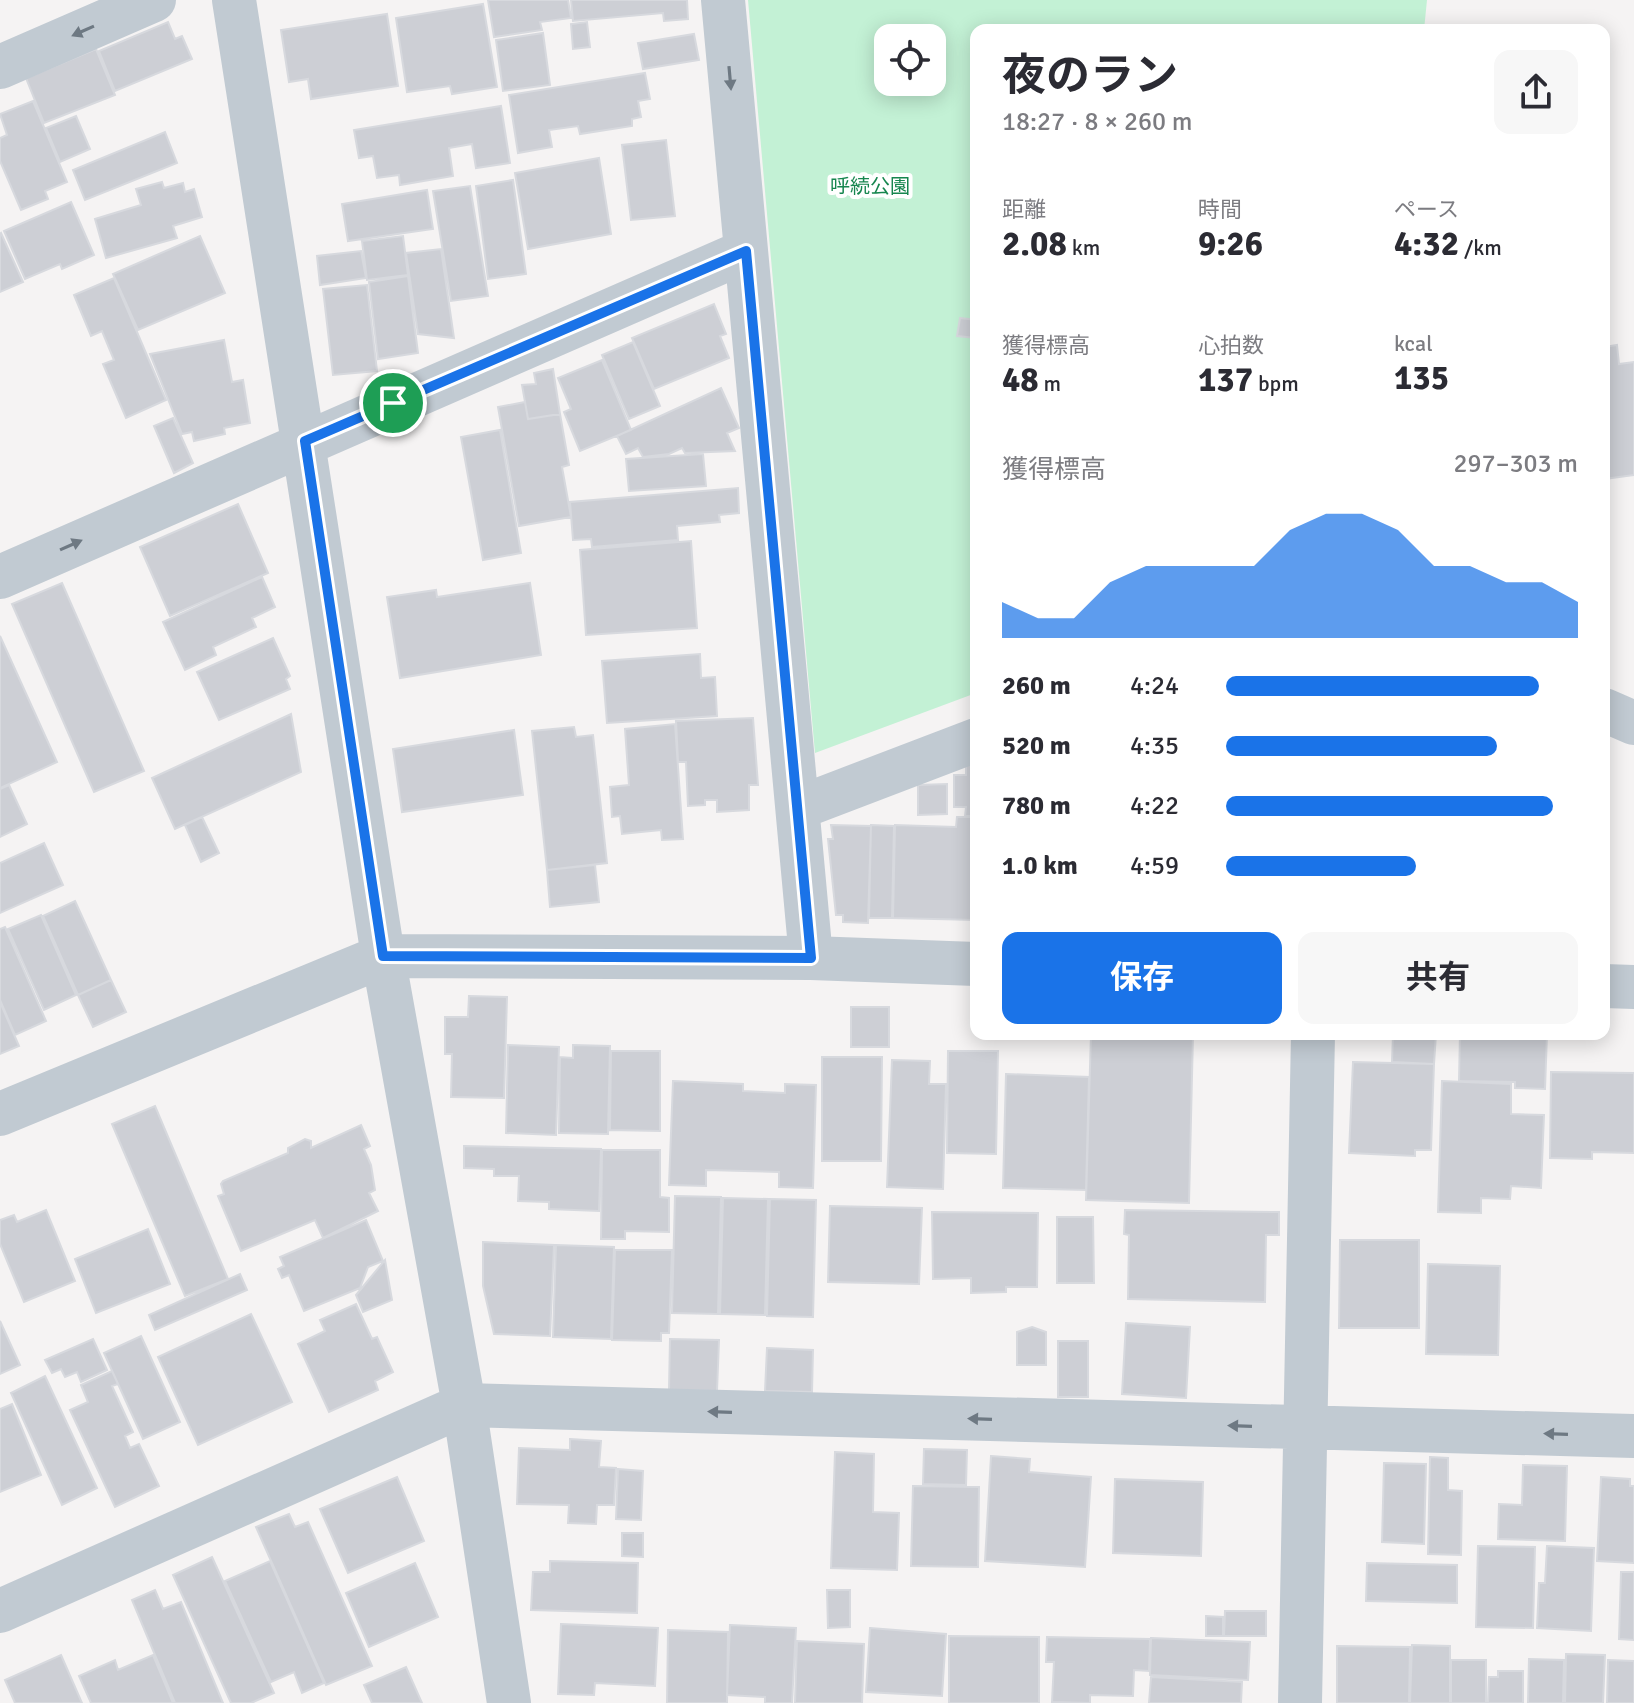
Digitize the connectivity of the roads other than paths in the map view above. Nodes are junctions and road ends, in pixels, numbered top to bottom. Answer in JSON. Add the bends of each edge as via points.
{"nodes":[{"id":1,"x":154,"y":0,"type":"edge"},
{"id":2,"x":234,"y":0,"type":"edge"},
{"id":3,"x":723,"y":0,"type":"edge"},
{"id":4,"x":0,"y":67,"type":"edge"},
{"id":5,"x":746,"y":251,"type":"junction"},
{"id":6,"x":305,"y":441,"type":"junction"},
{"id":7,"x":0,"y":577,"type":"edge"},
{"id":8,"x":1610,"y":713,"type":"edge"},
{"id":9,"x":1634,"y":723,"type":"edge"},
{"id":10,"x":970,"y":742,"type":"edge"},
{"id":11,"x":798,"y":808,"type":"junction"},
{"id":12,"x":383,"y":956,"type":"junction"},
{"id":13,"x":811,"y":958,"type":"junction"},
{"id":14,"x":970,"y":964,"type":"edge"},
{"id":15,"x":1610,"y":986,"type":"edge"},
{"id":16,"x":1634,"y":987,"type":"edge"},
{"id":17,"x":1313,"y":1040,"type":"edge"},
{"id":18,"x":0,"y":1114,"type":"edge"},
{"id":19,"x":464,"y":1405,"type":"junction"},
{"id":20,"x":1306,"y":1428,"type":"junction"},
{"id":21,"x":1634,"y":1436,"type":"edge"},
{"id":22,"x":0,"y":1611,"type":"edge"},
{"id":23,"x":509,"y":1703,"type":"edge"},
{"id":24,"x":1300,"y":1703,"type":"edge"}],
"edges":[{"from":1,"to":4,"type":"street","one_way":true},
{"from":2,"to":6,"type":"street"},
{"from":3,"to":5,"type":"street","one_way":true},
{"from":5,"to":6,"type":"street"},
{"from":5,"to":11,"type":"street"},
{"from":7,"to":6,"type":"street","one_way":true},
{"from":6,"to":12,"type":"street"},
{"from":8,"to":9,"type":"street"},
{"from":10,"to":11,"type":"street"},
{"from":11,"to":13,"type":"street"},
{"from":12,"to":13,"type":"street"},
{"from":12,"to":18,"type":"street"},
{"from":12,"to":19,"type":"street"},
{"from":13,"to":14,"type":"street"},
{"from":15,"to":16,"type":"street"},
{"from":17,"to":20,"type":"street"},
{"from":20,"to":19,"type":"street","one_way":true},
{"from":19,"to":22,"type":"street"},
{"from":19,"to":23,"type":"street"},
{"from":21,"to":20,"type":"street","one_way":true},
{"from":20,"to":24,"type":"street"}]}
